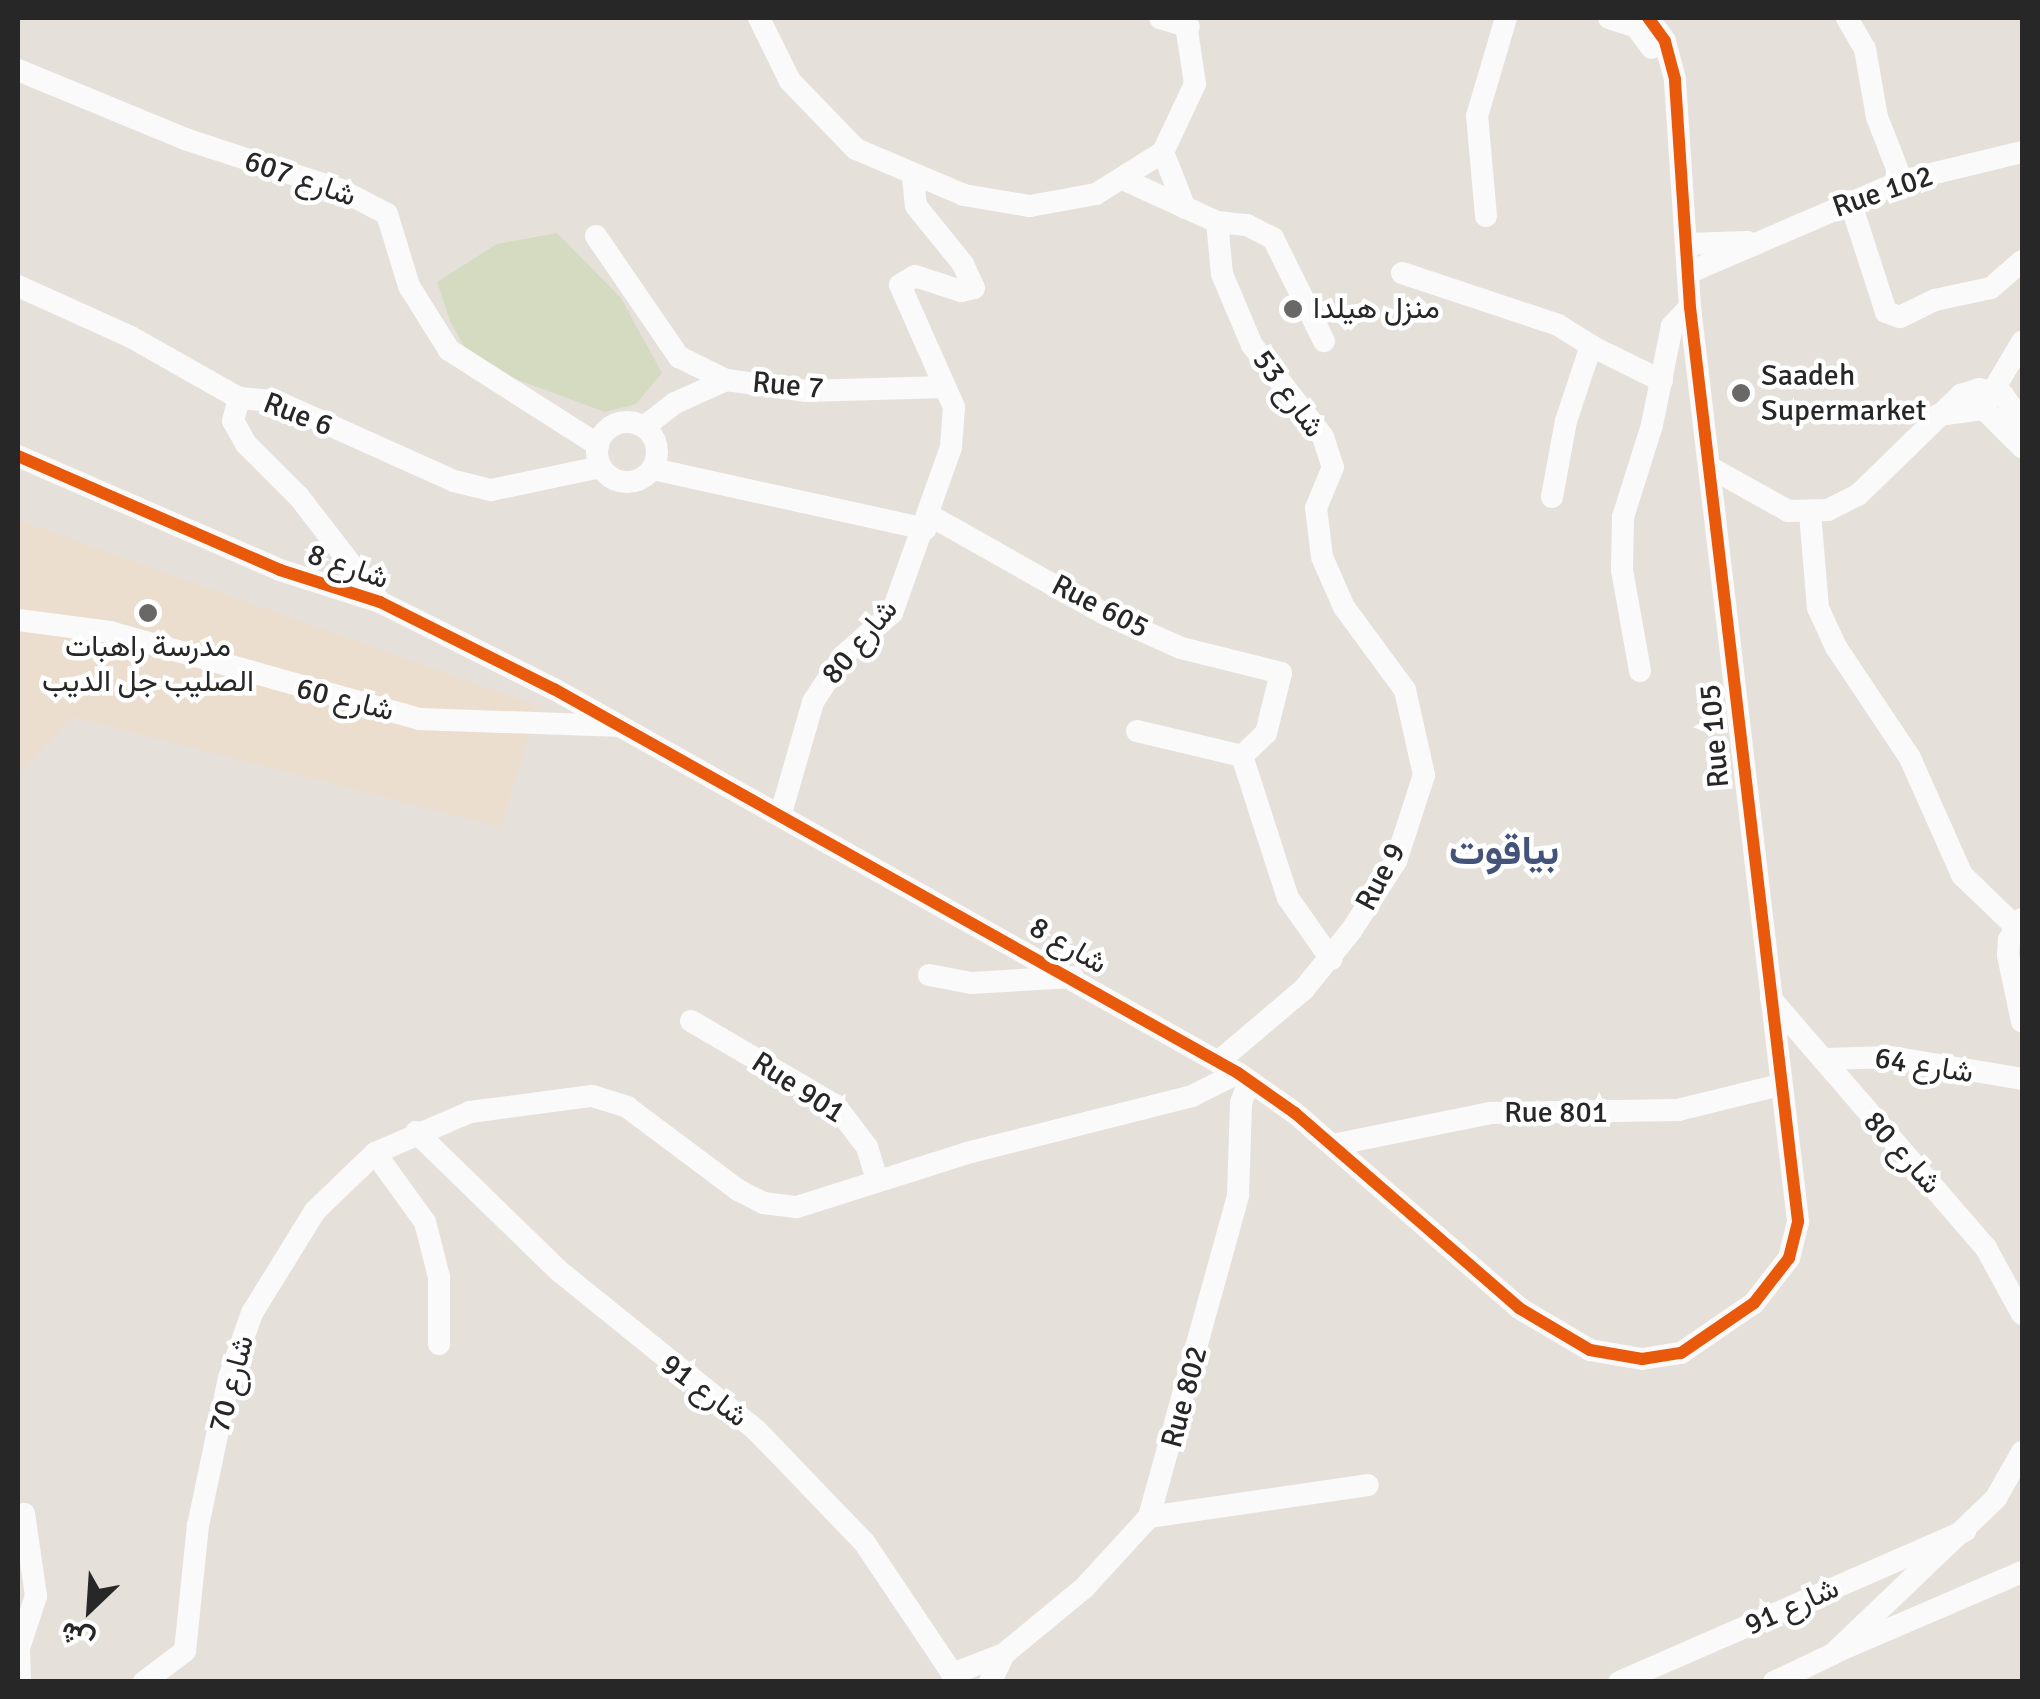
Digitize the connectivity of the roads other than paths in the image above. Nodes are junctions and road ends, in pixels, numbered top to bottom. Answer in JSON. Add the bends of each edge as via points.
{"nodes":[{"id":1,"x":759,"y":18,"type":"edge"},
{"id":2,"x":1160,"y":18,"type":"edge"},
{"id":3,"x":1506,"y":18,"type":"edge"},
{"id":4,"x":1617,"y":18,"type":"edge"},
{"id":5,"x":1648,"y":18,"type":"edge"},
{"id":6,"x":1847,"y":18,"type":"edge"},
{"id":7,"x":1187,"y":22,"type":"edge"},
{"id":8,"x":18,"y":70,"type":"edge"},
{"id":9,"x":1675,"y":100,"type":"junction"},
{"id":10,"x":1163,"y":152,"type":"junction"},
{"id":11,"x":2022,"y":152,"type":"edge"},
{"id":12,"x":913,"y":178,"type":"junction"},
{"id":13,"x":1127,"y":181,"type":"junction"},
{"id":14,"x":1902,"y":181,"type":"junction"},
{"id":15,"x":1850,"y":201,"type":"junction"},
{"id":16,"x":1185,"y":208,"type":"junction"},
{"id":17,"x":1486,"y":216,"type":"dead end"},
{"id":18,"x":1217,"y":222,"type":"junction"},
{"id":19,"x":596,"y":236,"type":"dead end"},
{"id":20,"x":1748,"y":242,"type":"junction"},
{"id":21,"x":1687,"y":244,"type":"junction"},
{"id":22,"x":2022,"y":262,"type":"edge"},
{"id":23,"x":1402,"y":273,"type":"dead end"},
{"id":24,"x":1688,"y":273,"type":"junction"},
{"id":25,"x":18,"y":286,"type":"edge"},
{"id":26,"x":1690,"y":307,"type":"junction"},
{"id":27,"x":1324,"y":341,"type":"dead end"},
{"id":28,"x":2022,"y":342,"type":"edge"},
{"id":29,"x":1591,"y":346,"type":"junction"},
{"id":30,"x":679,"y":357,"type":"junction"},
{"id":31,"x":726,"y":380,"type":"junction"},
{"id":32,"x":1662,"y":380,"type":"junction"},
{"id":33,"x":946,"y":387,"type":"junction"},
{"id":34,"x":239,"y":398,"type":"junction"},
{"id":35,"x":1988,"y":400,"type":"junction"},
{"id":36,"x":675,"y":403,"type":"junction"},
{"id":37,"x":2022,"y":422,"type":"edge"},
{"id":38,"x":644,"y":427,"type":"junction"},
{"id":39,"x":2022,"y":447,"type":"edge"},
{"id":40,"x":18,"y":456,"type":"edge"},
{"id":41,"x":599,"y":456,"type":"junction"},
{"id":42,"x":1713,"y":468,"type":"junction"},
{"id":43,"x":653,"y":469,"type":"junction"},
{"id":44,"x":1552,"y":497,"type":"dead end"},
{"id":45,"x":1810,"y":513,"type":"junction"},
{"id":46,"x":927,"y":522,"type":"junction"},
{"id":47,"x":380,"y":602,"type":"junction"},
{"id":48,"x":18,"y":620,"type":"edge"},
{"id":49,"x":1375,"y":647,"type":"joint"},
{"id":50,"x":1640,"y":671,"type":"dead end"},
{"id":51,"x":620,"y":726,"type":"junction"},
{"id":52,"x":1137,"y":731,"type":"dead end"},
{"id":53,"x":1242,"y":756,"type":"junction"},
{"id":54,"x":781,"y":813,"type":"junction"},
{"id":55,"x":2019,"y":923,"type":"edge"},
{"id":56,"x":1331,"y":958,"type":"junction"},
{"id":57,"x":929,"y":975,"type":"dead end"},
{"id":58,"x":1072,"y":977,"type":"junction"},
{"id":59,"x":1771,"y":999,"type":"junction"},
{"id":60,"x":691,"y":1022,"type":"dead end"},
{"id":61,"x":2022,"y":1022,"type":"edge"},
{"id":62,"x":1825,"y":1060,"type":"junction"},
{"id":63,"x":1235,"y":1072,"type":"junction"},
{"id":64,"x":2022,"y":1078,"type":"edge"},
{"id":65,"x":1780,"y":1085,"type":"junction"},
{"id":66,"x":416,"y":1132,"type":"junction"},
{"id":67,"x":1333,"y":1145,"type":"junction"},
{"id":68,"x":375,"y":1153,"type":"junction"},
{"id":69,"x":876,"y":1180,"type":"junction"},
{"id":70,"x":2022,"y":1314,"type":"edge"},
{"id":71,"x":440,"y":1344,"type":"dead end"},
{"id":72,"x":2022,"y":1452,"type":"edge"},
{"id":73,"x":1368,"y":1485,"type":"dead end"},
{"id":74,"x":24,"y":1514,"type":"dead end"},
{"id":75,"x":1149,"y":1517,"type":"junction"},
{"id":76,"x":1965,"y":1531,"type":"junction"},
{"id":77,"x":2022,"y":1572,"type":"edge"},
{"id":78,"x":1004,"y":1654,"type":"junction"},
{"id":79,"x":1833,"y":1654,"type":"junction"},
{"id":80,"x":955,"y":1678,"type":"edge"},
{"id":81,"x":20,"y":1682,"type":"edge"},
{"id":82,"x":144,"y":1682,"type":"edge"},
{"id":83,"x":990,"y":1682,"type":"edge"},
{"id":84,"x":1619,"y":1682,"type":"edge"},
{"id":85,"x":1774,"y":1682,"type":"edge"}],
"edges":[{"from":1,"to":12,"type":"street","via":[[808,107],[856,149]]},
{"from":2,"to":7,"type":"street"},
{"from":3,"to":17,"type":"street","via":[[1478,116]]},
{"from":4,"to":9,"type":"street","via":[[1652,48],[1660,80]]},
{"from":5,"to":9,"type":"street","name":"Rue 105","via":[[1672,58]]},
{"from":6,"to":14,"type":"street","via":[[1865,49],[1877,116]]},
{"from":7,"to":10,"type":"street","via":[[1195,84]]},
{"from":8,"to":41,"type":"street","name":"شارع 607","via":[[184,139],[364,200],[394,225],[402,270],[449,350]]},
{"from":9,"to":21,"type":"street","name":"Rue 105"},
{"from":10,"to":13,"type":"street"},
{"from":10,"to":16,"type":"street"},
{"from":11,"to":14,"type":"street","name":"Rue 102"},
{"from":12,"to":13,"type":"street","via":[[1030,206],[1064,203]]},
{"from":12,"to":33,"type":"street","name":"شارع 80","via":[[916,206],[974,288],[961,291],[915,276],[900,285]]},
{"from":13,"to":16,"type":"street"},
{"from":14,"to":15,"type":"street","name":"Rue 102"},
{"from":15,"to":20,"type":"street","name":"Rue 102"},
{"from":15,"to":22,"type":"street","via":[[1886,312],[1900,317],[1935,300],[1991,288]]},
{"from":16,"to":18,"type":"street"},
{"from":18,"to":27,"type":"street","via":[[1247,225],[1273,238]]},
{"from":18,"to":49,"type":"street","name":"شارع 53","via":[[1222,274],[1252,345],[1323,437],[1333,467],[1316,508],[1322,557],[1344,607]]},
{"from":19,"to":30,"type":"street"},
{"from":20,"to":21,"type":"street","name":"Rue 102"},
{"from":20,"to":24,"type":"street","name":"Rue 102"},
{"from":21,"to":24,"type":"street","name":"Rue 105"},
{"from":23,"to":29,"type":"street","via":[[1558,324]]},
{"from":24,"to":26,"type":"street","name":"Rue 105"},
{"from":25,"to":34,"type":"street","via":[[131,337]]},
{"from":26,"to":32,"type":"street","via":[[1672,326]]},
{"from":26,"to":42,"type":"street","name":"Rue 105"},
{"from":28,"to":35,"type":"street"},
{"from":29,"to":32,"type":"street"},
{"from":29,"to":44,"type":"street","via":[[1566,421]]},
{"from":30,"to":31,"type":"street"},
{"from":30,"to":36,"type":"street"},
{"from":31,"to":33,"type":"street","name":"Rue 7","via":[[806,390]]},
{"from":31,"to":36,"type":"street","name":"Rue 7"},
{"from":32,"to":50,"type":"street","via":[[1620,542]]},
{"from":33,"to":46,"type":"street","name":"شارع 80","via":[[954,407],[952,447]]},
{"from":34,"to":41,"type":"street","name":"Rue 6","via":[[276,401],[491,490]]},
{"from":34,"to":47,"type":"street","name":"Rue 6","via":[[233,421],[246,444],[299,498]]},
{"from":35,"to":37,"type":"street"},
{"from":35,"to":39,"type":"street"},
{"from":35,"to":45,"type":"street","via":[[1938,416],[1858,495]]},
{"from":36,"to":38,"type":"street","name":"Rue 7"},
{"from":38,"to":41,"type":"street","via":[[622,423]]},
{"from":38,"to":43,"type":"street","via":[[654,439]]},
{"from":40,"to":47,"type":"street","name":"شارع 8","via":[[280,570]]},
{"from":41,"to":43,"type":"street","via":[[626,482]]},
{"from":42,"to":45,"type":"street","via":[[1767,502]]},
{"from":42,"to":59,"type":"street","name":"Rue 105"},
{"from":43,"to":46,"type":"street","name":"Rue 605"},
{"from":45,"to":55,"type":"street","via":[[1818,608],[1836,647],[1910,758],[1962,875]]},
{"from":46,"to":53,"type":"street","name":"Rue 605","via":[[1196,653],[1281,673],[1266,733]]},
{"from":46,"to":54,"type":"street","name":"شارع 80","via":[[892,613],[843,656],[813,702]]},
{"from":47,"to":51,"type":"street","name":"شارع 8"},
{"from":48,"to":51,"type":"street","name":"شارع 60","via":[[110,632],[419,719]]},
{"from":49,"to":56,"type":"street","name":"Rue 9","via":[[1406,690],[1424,775],[1396,861]]},
{"from":51,"to":54,"type":"street","name":"شارع 8"},
{"from":52,"to":53,"type":"street"},
{"from":53,"to":56,"type":"street","via":[[1288,898]]},
{"from":54,"to":58,"type":"street","name":"شارع 8"},
{"from":55,"to":61,"type":"street","via":[[2008,956]]},
{"from":56,"to":63,"type":"street","name":"Rue 9"},
{"from":57,"to":58,"type":"street","via":[[971,983]]},
{"from":58,"to":63,"type":"street","name":"شارع 8"},
{"from":59,"to":62,"type":"street","name":"شارع 80"},
{"from":59,"to":65,"type":"street","name":"شارع 8"},
{"from":60,"to":69,"type":"street","name":"Rue 901","via":[[835,1105],[867,1147]]},
{"from":62,"to":64,"type":"street","name":"شارع 64","via":[[1891,1057]]},
{"from":62,"to":70,"type":"street","name":"شارع 80","via":[[1986,1248]]},
{"from":63,"to":67,"type":"street","name":"شارع 8"},
{"from":63,"to":69,"type":"street","name":"Rue 9","via":[[1192,1096]]},
{"from":63,"to":75,"type":"street","name":"Rue 802","via":[[1238,1196]]},
{"from":65,"to":67,"type":"street","name":"Rue 801","via":[[1678,1110],[1490,1113]]},
{"from":65,"to":67,"type":"street","name":"شارع 8","via":[[1796,1182],[1798,1221],[1789,1258],[1754,1303],[1708,1337],[1681,1353],[1642,1359],[1590,1350],[1520,1308]]},
{"from":66,"to":68,"type":"street","name":"شارع 70"},
{"from":66,"to":69,"type":"street","name":"شارع 70","via":[[470,1112],[592,1096],[627,1107],[764,1203],[797,1207]]},
{"from":66,"to":80,"type":"street","name":"شارع 91","via":[[559,1271],[757,1431],[864,1542]]},
{"from":68,"to":71,"type":"street","via":[[424,1222],[439,1277]]},
{"from":68,"to":82,"type":"street","name":"شارع 70","via":[[315,1211],[252,1313],[229,1378],[198,1526],[184,1652]]},
{"from":72,"to":76,"type":"street","via":[[1996,1498]]},
{"from":73,"to":75,"type":"street"},
{"from":74,"to":81,"type":"street","via":[[36,1596],[19,1648]]},
{"from":75,"to":78,"type":"street","name":"Rue 802","via":[[1084,1588]]},
{"from":76,"to":79,"type":"street","via":[[1852,1628]]},
{"from":76,"to":84,"type":"street","name":"شارع 91"},
{"from":77,"to":79,"type":"street"},
{"from":78,"to":80,"type":"street","name":"Rue 802"},
{"from":78,"to":83,"type":"street","name":"Rue 802"},
{"from":79,"to":85,"type":"street"}]}
